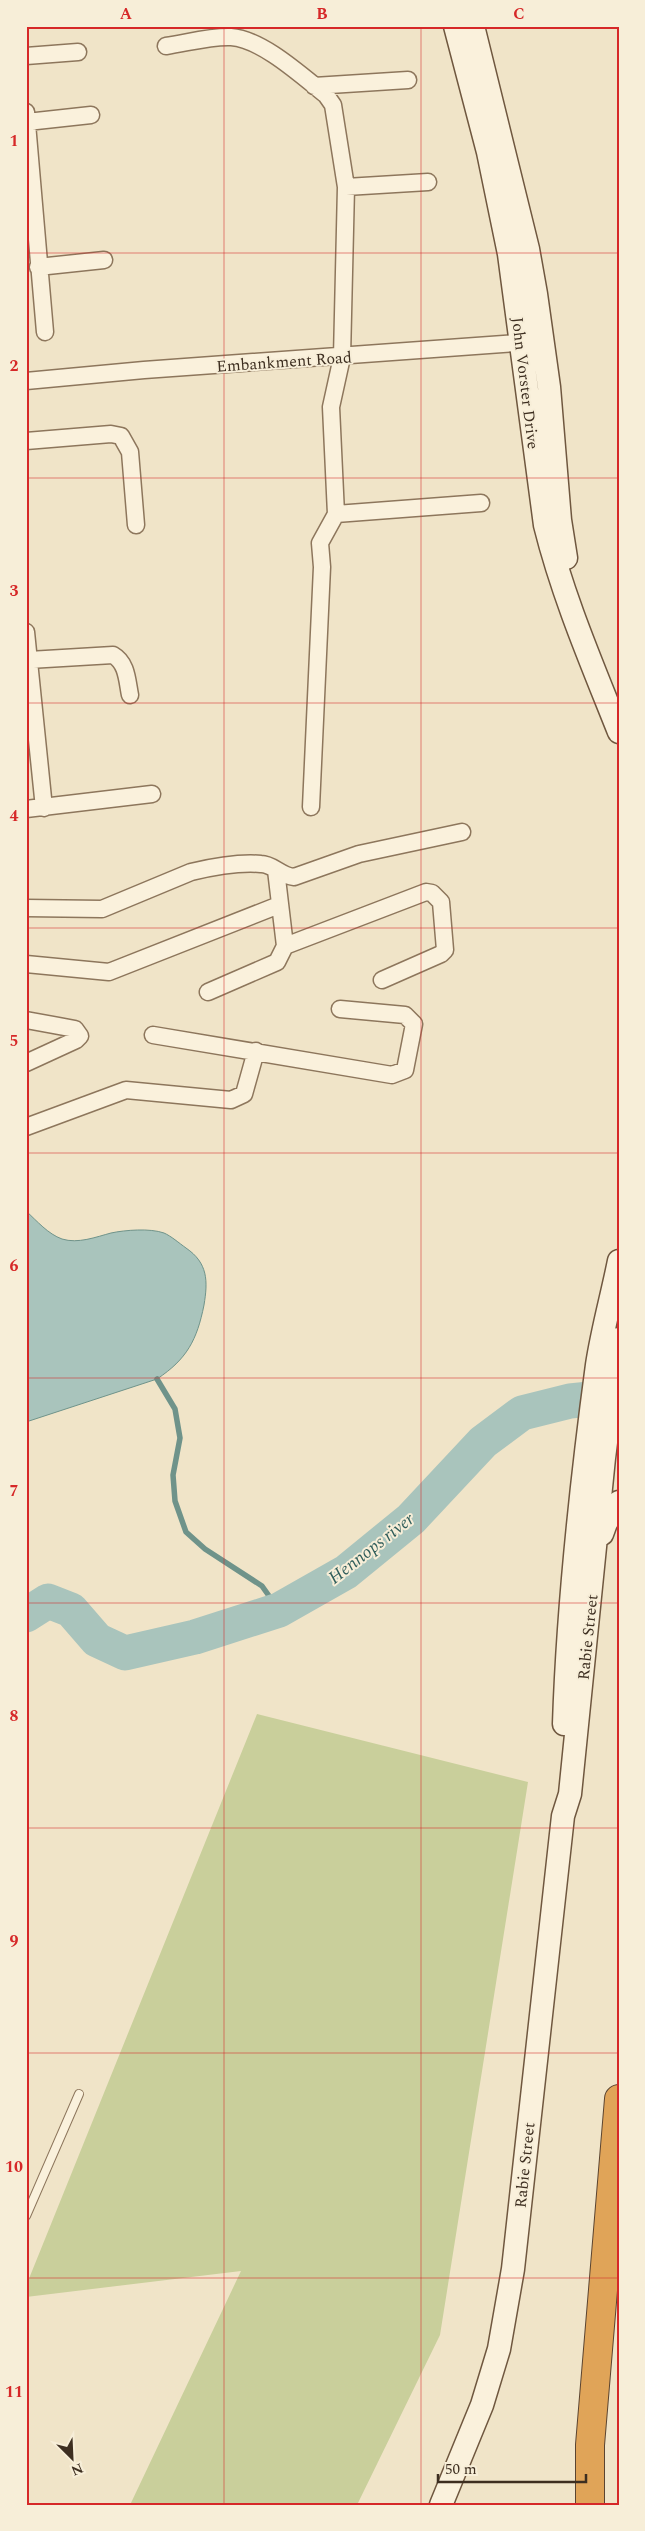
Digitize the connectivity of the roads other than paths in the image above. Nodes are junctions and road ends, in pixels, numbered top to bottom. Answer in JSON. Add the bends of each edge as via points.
{"nodes":[{"id":1,"x":455,"y":26,"type":"edge"},
{"id":2,"x":473,"y":26,"type":"edge"},
{"id":3,"x":166,"y":46,"type":"dead end"},
{"id":4,"x":78,"y":52,"type":"dead end"},
{"id":5,"x":26,"y":56,"type":"edge"},
{"id":6,"x":408,"y":80,"type":"dead end"},
{"id":7,"x":314,"y":86,"type":"junction"},
{"id":8,"x":91,"y":115,"type":"dead end"},
{"id":9,"x":27,"y":117,"type":"edge"},
{"id":10,"x":428,"y":182,"type":"dead end"},
{"id":11,"x":346,"y":187,"type":"junction"},
{"id":12,"x":31,"y":238,"type":"edge"},
{"id":13,"x":104,"y":260,"type":"dead end"},
{"id":14,"x":38,"y":267,"type":"junction"},
{"id":15,"x":45,"y":332,"type":"dead end"},
{"id":16,"x":532,"y":341,"type":"junction"},
{"id":17,"x":342,"y":357,"type":"junction"},
{"id":18,"x":26,"y":382,"type":"edge"},
{"id":19,"x":26,"y":440,"type":"edge"},
{"id":20,"x":481,"y":503,"type":"dead end"},
{"id":21,"x":336,"y":514,"type":"junction"},
{"id":22,"x":136,"y":525,"type":"dead end"},
{"id":23,"x":27,"y":647,"type":"edge"},
{"id":24,"x":130,"y":695,"type":"dead end"},
{"id":25,"x":619,"y":708,"type":"edge"},
{"id":26,"x":619,"y":732,"type":"edge"},
{"id":27,"x":152,"y":794,"type":"dead end"},
{"id":28,"x":311,"y":807,"type":"dead end"},
{"id":29,"x":44,"y":808,"type":"junction"},
{"id":30,"x":26,"y":809,"type":"edge"},
{"id":31,"x":462,"y":832,"type":"dead end"},
{"id":32,"x":276,"y":870,"type":"junction"},
{"id":33,"x":280,"y":905,"type":"junction"},
{"id":34,"x":26,"y":908,"type":"edge"},
{"id":35,"x":285,"y":946,"type":"junction"},
{"id":36,"x":26,"y":964,"type":"edge"},
{"id":37,"x":382,"y":980,"type":"dead end"},
{"id":38,"x":208,"y":992,"type":"dead end"},
{"id":39,"x":340,"y":1009,"type":"dead end"},
{"id":40,"x":26,"y":1020,"type":"edge"},
{"id":41,"x":153,"y":1035,"type":"dead end"},
{"id":42,"x":256,"y":1051,"type":"junction"},
{"id":43,"x":26,"y":1062,"type":"edge"},
{"id":44,"x":26,"y":1127,"type":"edge"},
{"id":45,"x":619,"y":1261,"type":"edge"},
{"id":46,"x":619,"y":1339,"type":"edge"},
{"id":47,"x":606,"y":1365,"type":"junction"},
{"id":48,"x":603,"y":1458,"type":"edge"},
{"id":49,"x":619,"y":1502,"type":"edge"},
{"id":50,"x":594,"y":1559,"type":"junction"},
{"id":51,"x":563,"y":1816,"type":"junction"},
{"id":52,"x":79,"y":2094,"type":"dead end"},
{"id":53,"x":619,"y":2100,"type":"edge"},
{"id":54,"x":26,"y":2216,"type":"edge"},
{"id":55,"x":441,"y":2505,"type":"edge"},
{"id":56,"x":590,"y":2505,"type":"edge"}],
"edges":[{"from":1,"to":16,"type":"main road","name":"John Vorster Drive"},
{"from":2,"to":16,"type":"main road","name":"John Vorster Drive","via":[[528,249]]},
{"from":3,"to":7,"type":"street","via":[[230,37],[244,40],[282,61]]},
{"from":4,"to":5,"type":"street"},
{"from":6,"to":7,"type":"street"},
{"from":7,"to":11,"type":"street","via":[[333,105]]},
{"from":8,"to":9,"type":"street"},
{"from":9,"to":12,"type":"street"},
{"from":10,"to":11,"type":"street"},
{"from":11,"to":17,"type":"street"},
{"from":12,"to":14,"type":"street"},
{"from":13,"to":14,"type":"street"},
{"from":14,"to":15,"type":"street"},
{"from":16,"to":17,"type":"street","name":"Embankment Road"},
{"from":16,"to":25,"type":"main road","name":"John Vorster Drive","via":[[566,556]]},
{"from":16,"to":26,"type":"main road","name":"John Vorster Drive","via":[[545,525],[571,612]]},
{"from":17,"to":18,"type":"street","name":"Embankment Road","via":[[144,370]]},
{"from":17,"to":21,"type":"street","via":[[331,407]]},
{"from":19,"to":22,"type":"street","via":[[121,436],[130,452]]},
{"from":20,"to":21,"type":"street"},
{"from":21,"to":28,"type":"street","via":[[320,543],[322,567]]},
{"from":23,"to":24,"type":"street","via":[[112,654],[120,659],[125,669]]},
{"from":23,"to":29,"type":"street"},
{"from":27,"to":29,"type":"street"},
{"from":29,"to":30,"type":"street"},
{"from":31,"to":32,"type":"street","via":[[359,854],[294,877]]},
{"from":32,"to":33,"type":"street"},
{"from":32,"to":34,"type":"street","via":[[262,864],[206,868],[102,909]]},
{"from":33,"to":35,"type":"street"},
{"from":33,"to":36,"type":"street","via":[[109,972]]},
{"from":35,"to":37,"type":"street","via":[[426,892],[432,893],[441,902],[445,950]]},
{"from":35,"to":38,"type":"street","via":[[277,962]]},
{"from":39,"to":42,"type":"street","via":[[411,1018],[414,1024],[405,1070],[392,1075]]},
{"from":40,"to":43,"type":"street","via":[[75,1028],[80,1036]]},
{"from":41,"to":42,"type":"street"},
{"from":42,"to":44,"type":"street","via":[[244,1094],[231,1100],[126,1090]]},
{"from":45,"to":47,"type":"main road"},
{"from":46,"to":47,"type":"main road"},
{"from":47,"to":48,"type":"main road","via":[[599,1430]]},
{"from":48,"to":50,"type":"main road","name":"Rabie Street"},
{"from":48,"to":51,"type":"main road","name":"Rabie Street","via":[[569,1616],[560,1793]]},
{"from":49,"to":50,"type":"main road","via":[[606,1523]]},
{"from":50,"to":51,"type":"main road","name":"Rabie Street","via":[[570,1794]]},
{"from":51,"to":55,"type":"main road","name":"Rabie Street","via":[[513,2269],[501,2340],[482,2405]]},
{"from":52,"to":54,"type":"lane"},
{"from":53,"to":56,"type":"highway","via":[[590,2445]]}]}
